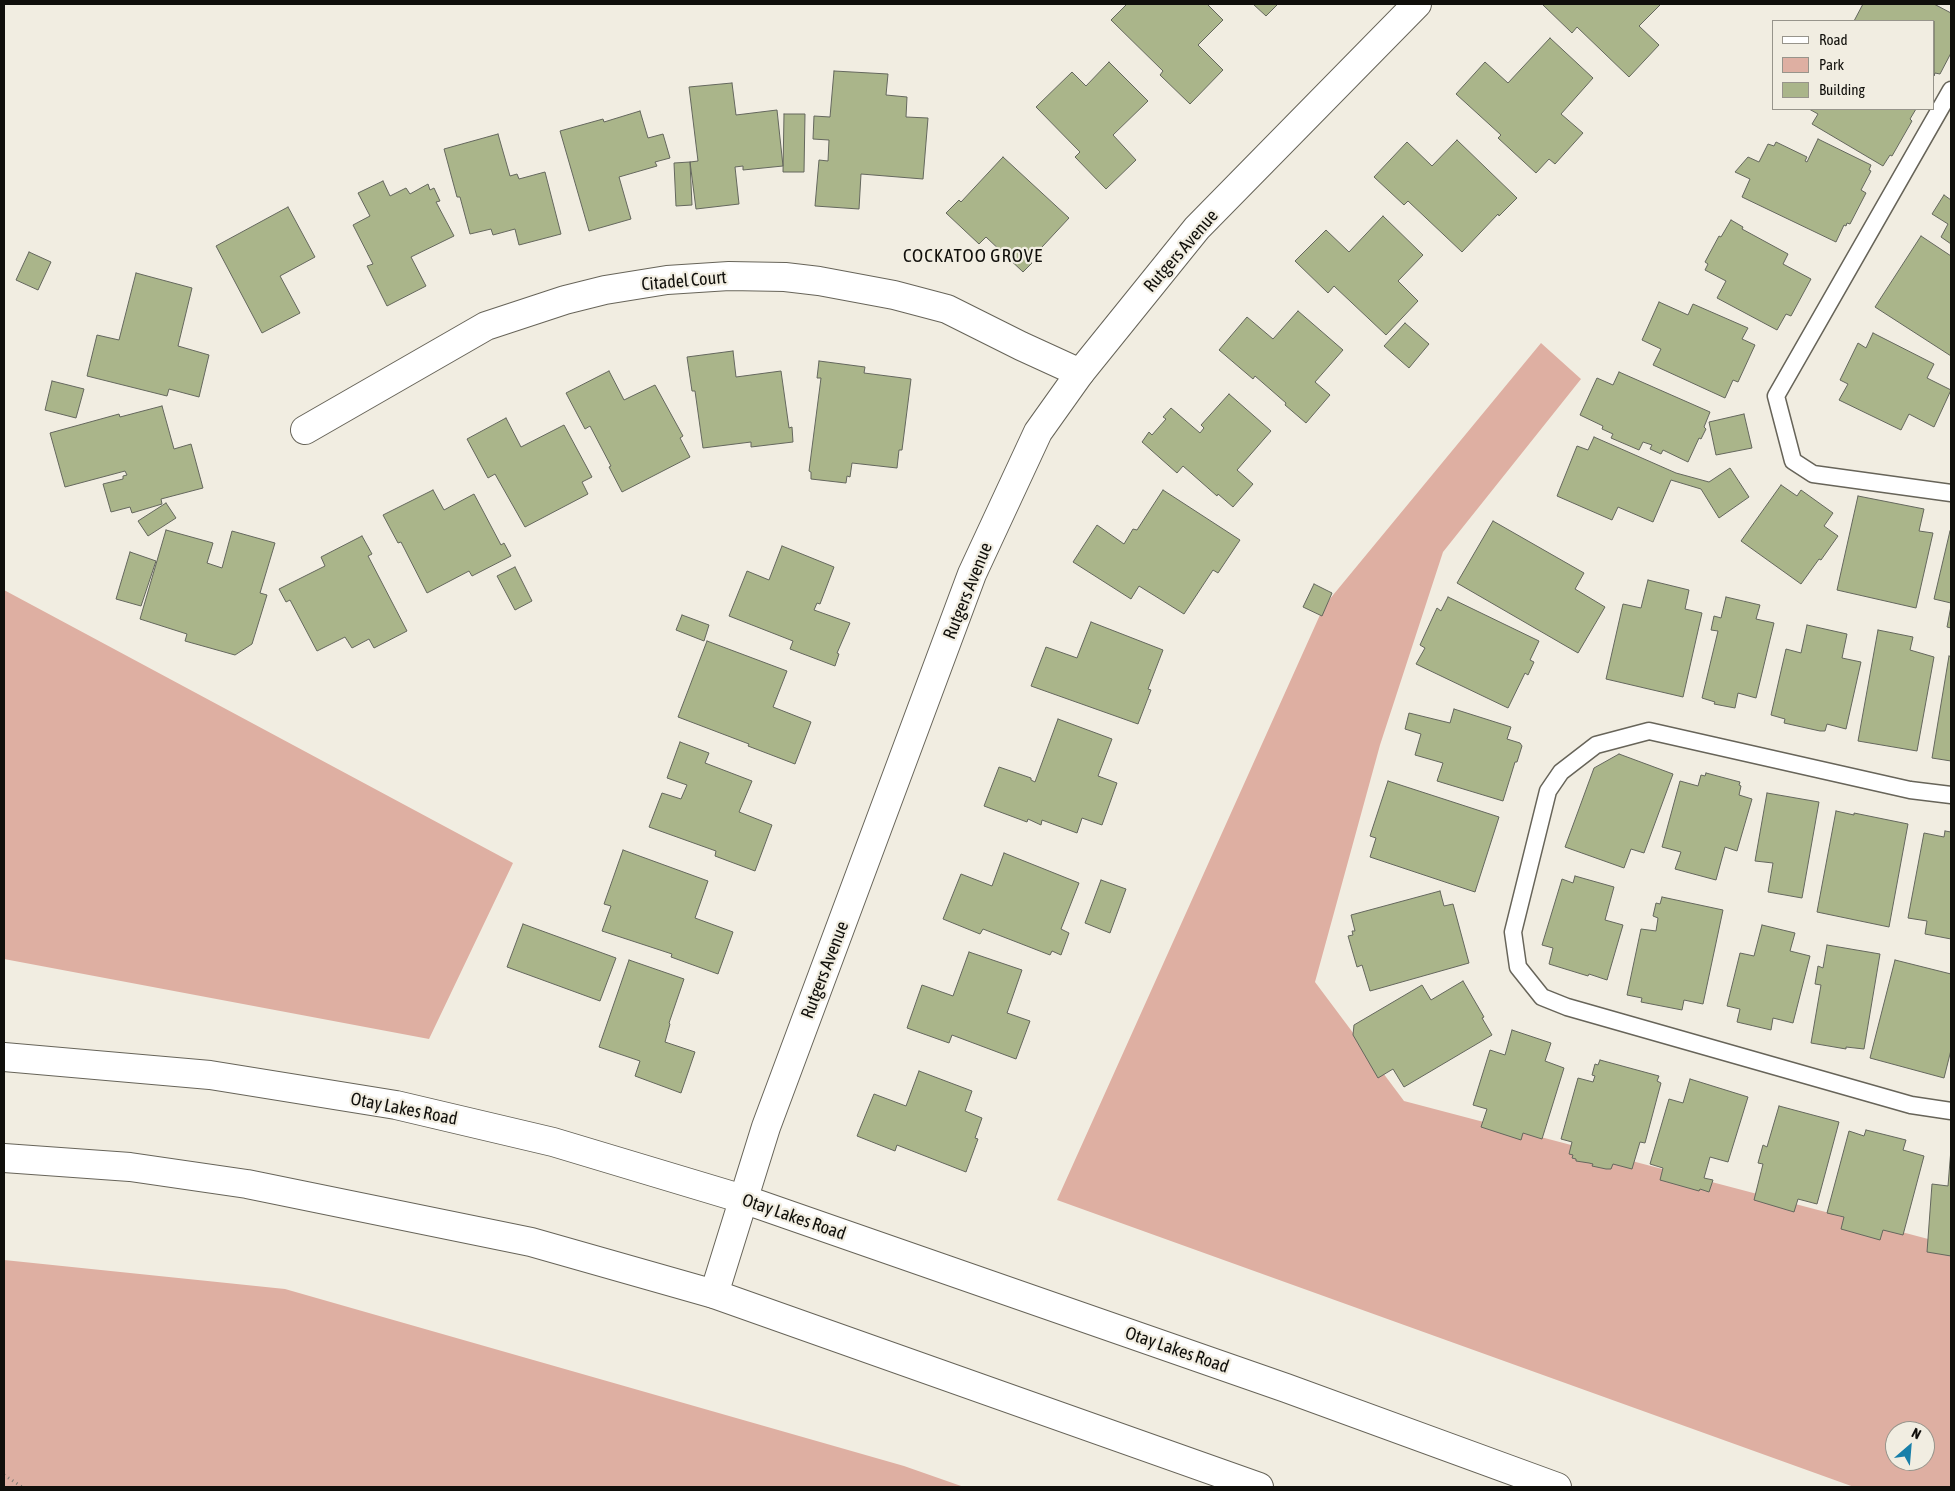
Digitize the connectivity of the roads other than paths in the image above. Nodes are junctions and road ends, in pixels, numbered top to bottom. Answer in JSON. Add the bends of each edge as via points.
{"nodes":[{"id":1,"x":1418,"y":4,"type":"edge"},
{"id":2,"x":1951,"y":90,"type":"edge"},
{"id":3,"x":1080,"y":372,"type":"junction"},
{"id":4,"x":305,"y":430,"type":"dead end"},
{"id":5,"x":1951,"y":493,"type":"edge"},
{"id":6,"x":1951,"y":795,"type":"edge"},
{"id":7,"x":4,"y":1057,"type":"edge"},
{"id":8,"x":1951,"y":1111,"type":"edge"},
{"id":9,"x":4,"y":1158,"type":"edge"},
{"id":10,"x":743,"y":1198,"type":"junction"},
{"id":11,"x":714,"y":1294,"type":"junction"},
{"id":12,"x":1259,"y":1487,"type":"edge"},
{"id":13,"x":1557,"y":1487,"type":"edge"}],
"edges":[{"from":1,"to":3,"type":"main road","name":"Rutgers Avenue","via":[[1197,228]]},
{"from":2,"to":5,"type":"lane","via":[[1776,396],[1793,461],[1814,474]]},
{"from":3,"to":4,"type":"main road","name":"Citadel Court","via":[[947,309],[894,295],[785,278],[729,276],[667,280],[565,300],[486,326]]},
{"from":3,"to":10,"type":"main road","name":"Rutgers Avenue","via":[[1038,432],[972,574],[766,1128]]},
{"from":6,"to":8,"type":"lane","via":[[1910,790],[1649,731],[1596,745],[1561,772],[1548,791],[1513,932],[1518,967],[1542,996],[1550,1000],[1901,1103]]},
{"from":7,"to":10,"type":"main road","name":"Otay Lakes Road","via":[[210,1074],[396,1105],[553,1142]]},
{"from":9,"to":11,"type":"main road","via":[[130,1167],[247,1184],[531,1242]]},
{"from":10,"to":11,"type":"main road","name":"Rutgers Avenue"},
{"from":10,"to":13,"type":"main road","name":"Otay Lakes Road","via":[[1286,1388]]},
{"from":11,"to":12,"type":"main road"}]}
